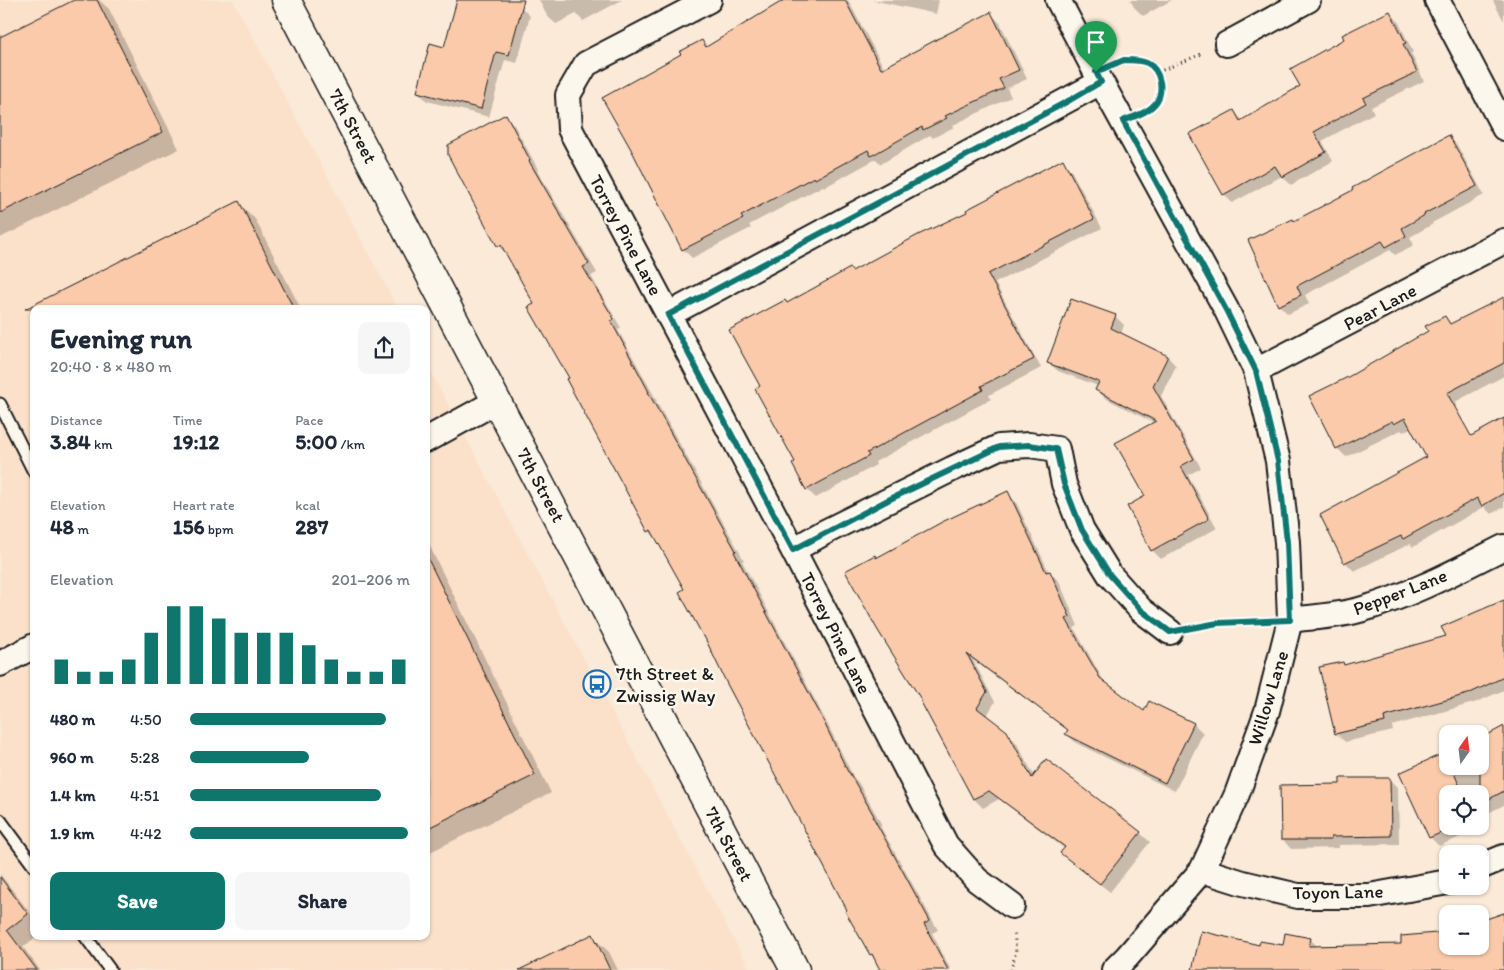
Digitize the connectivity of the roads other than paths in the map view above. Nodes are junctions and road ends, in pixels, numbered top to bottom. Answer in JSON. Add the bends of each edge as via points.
{"nodes":[{"id":1,"x":286,"y":0,"type":"edge"},
{"id":2,"x":709,"y":0,"type":"edge"},
{"id":3,"x":1058,"y":0,"type":"edge"},
{"id":4,"x":1308,"y":0,"type":"edge"},
{"id":5,"x":1437,"y":0,"type":"edge"},
{"id":6,"x":1227,"y":44,"type":"road end"},
{"id":7,"x":1098,"y":77,"type":"junction"},
{"id":8,"x":1504,"y":128,"type":"edge"},
{"id":9,"x":1504,"y":241,"type":"edge"},
{"id":10,"x":668,"y":315,"type":"junction"},
{"id":11,"x":1256,"y":371,"type":"junction"},
{"id":12,"x":497,"y":401,"type":"junction"},
{"id":13,"x":0,"y":404,"type":"edge"},
{"id":14,"x":430,"y":438,"type":"edge"},
{"id":15,"x":30,"y":464,"type":"edge"},
{"id":16,"x":1504,"y":547,"type":"edge"},
{"id":17,"x":793,"y":550,"type":"junction"},
{"id":18,"x":1290,"y":620,"type":"junction"},
{"id":19,"x":1170,"y":632,"type":"road end"},
{"id":20,"x":30,"y":648,"type":"edge"},
{"id":21,"x":0,"y":664,"type":"edge"},
{"id":22,"x":0,"y":820,"type":"edge"},
{"id":23,"x":1504,"y":857,"type":"edge"},
{"id":24,"x":30,"y":861,"type":"edge"},
{"id":25,"x":1489,"y":863,"type":"edge"},
{"id":26,"x":1202,"y":870,"type":"junction"},
{"id":27,"x":1439,"y":884,"type":"edge"},
{"id":28,"x":1012,"y":906,"type":"road end"},
{"id":29,"x":88,"y":940,"type":"edge"},
{"id":30,"x":110,"y":970,"type":"edge"},
{"id":31,"x":795,"y":970,"type":"edge"},
{"id":32,"x":1114,"y":970,"type":"edge"}],
"edges":[{"from":1,"to":12,"type":"street","name":"7th Street"},
{"from":2,"to":10,"type":"street","name":"Torrey Pine Lane","via":[[586,64],[568,95],[570,129]]},
{"from":3,"to":7,"type":"street","name":"Willow Lane"},
{"from":4,"to":6,"type":"street"},
{"from":5,"to":8,"type":"street"},
{"from":7,"to":10,"type":"street"},
{"from":7,"to":11,"type":"street","name":"Willow Lane"},
{"from":9,"to":11,"type":"street","name":"Pear Lane"},
{"from":10,"to":17,"type":"street","name":"Torrey Pine Lane"},
{"from":11,"to":18,"type":"street","name":"Willow Lane","via":[[1278,461],[1287,542]]},
{"from":12,"to":14,"type":"street"},
{"from":12,"to":31,"type":"street","name":"7th Street"},
{"from":13,"to":15,"type":"lane"},
{"from":16,"to":18,"type":"street","name":"Pepper Lane","via":[[1361,610]]},
{"from":17,"to":19,"type":"street","via":[[999,447],[1029,445],[1056,449],[1064,484],[1082,530],[1110,575],[1141,610]]},
{"from":17,"to":28,"type":"street","name":"Torrey Pine Lane","via":[[946,845],[977,880]]},
{"from":18,"to":26,"type":"street","name":"Willow Lane","via":[[1267,711],[1237,794]]},
{"from":20,"to":21,"type":"street"},
{"from":22,"to":24,"type":"lane"},
{"from":23,"to":25,"type":"street"},
{"from":26,"to":27,"type":"street","name":"Toyon Lane","via":[[1298,896],[1369,896]]},
{"from":26,"to":32,"type":"street","name":"Willow Lane"},
{"from":29,"to":30,"type":"lane"}]}
